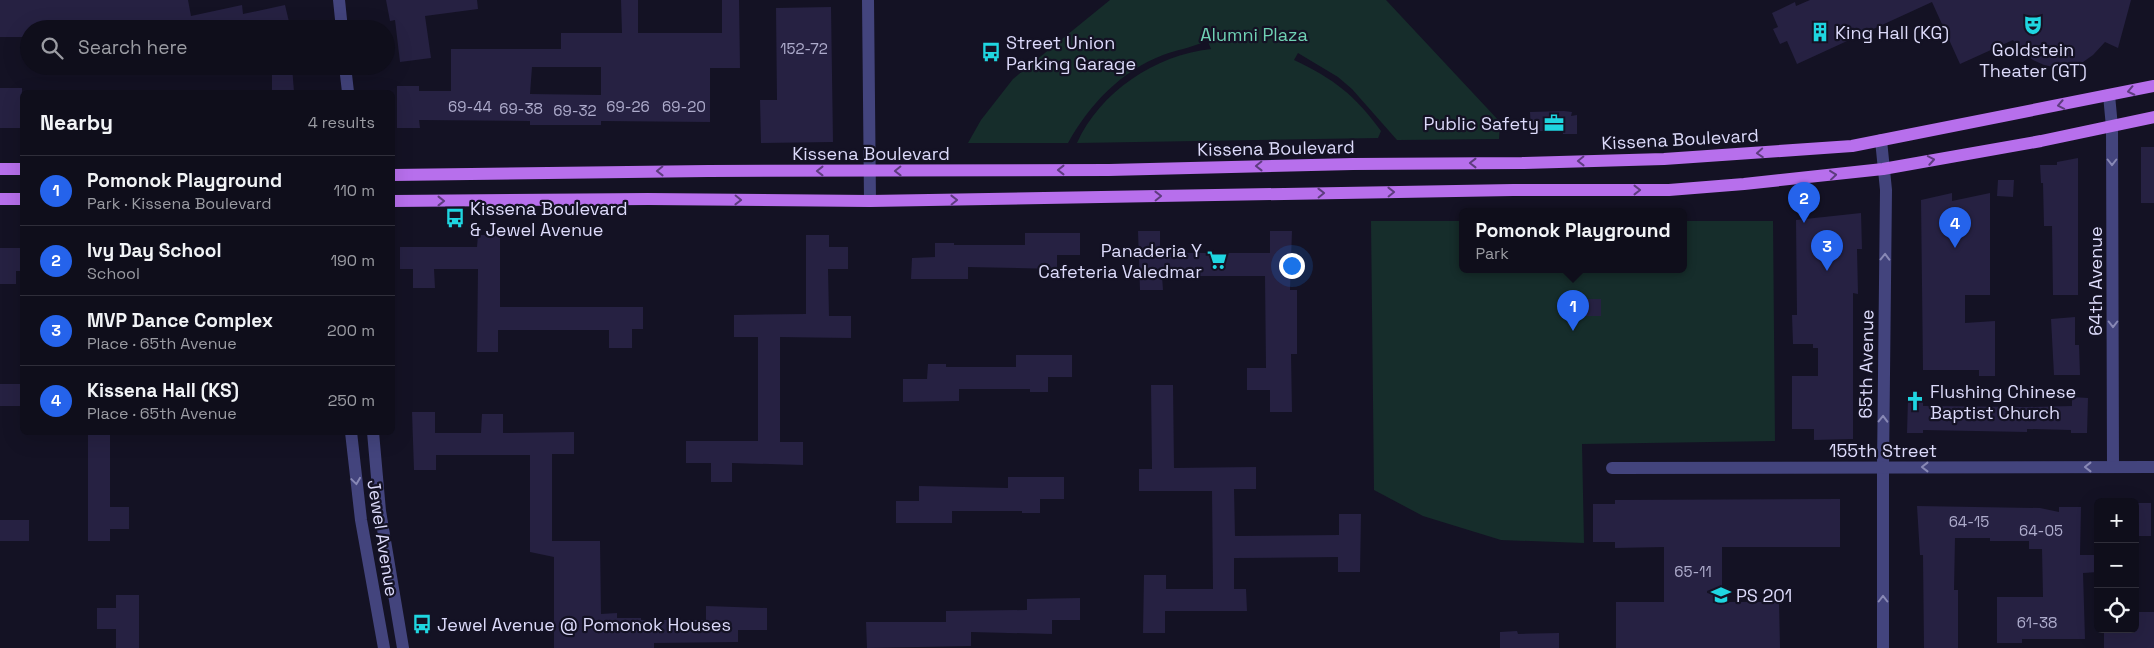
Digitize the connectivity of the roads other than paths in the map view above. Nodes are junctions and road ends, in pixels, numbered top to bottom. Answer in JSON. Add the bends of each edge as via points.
{"nodes":[{"id":1,"x":339,"y":0,"type":"edge"},
{"id":2,"x":868,"y":0,"type":"edge"},
{"id":3,"x":341,"y":20,"type":"edge"},
{"id":4,"x":346,"y":75,"type":"edge"},
{"id":5,"x":2154,"y":86,"type":"edge"},
{"id":6,"x":348,"y":90,"type":"edge"},
{"id":7,"x":2109,"y":96,"type":"junction"},
{"id":8,"x":2154,"y":117,"type":"edge"},
{"id":9,"x":2112,"y":127,"type":"junction"},
{"id":10,"x":1881,"y":140,"type":"junction"},
{"id":11,"x":0,"y":169,"type":"edge"},
{"id":12,"x":20,"y":169,"type":"edge"},
{"id":13,"x":1883,"y":169,"type":"junction"},
{"id":14,"x":869,"y":171,"type":"junction"},
{"id":15,"x":395,"y":175,"type":"edge"},
{"id":16,"x":0,"y":199,"type":"edge"},
{"id":17,"x":20,"y":199,"type":"edge"},
{"id":18,"x":395,"y":201,"type":"edge"},
{"id":19,"x":870,"y":202,"type":"junction"},
{"id":20,"x":351,"y":435,"type":"edge"},
{"id":21,"x":373,"y":435,"type":"edge"},
{"id":22,"x":1883,"y":467,"type":"junction"},
{"id":23,"x":2113,"y":467,"type":"junction"},
{"id":24,"x":2154,"y":467,"type":"edge"},
{"id":25,"x":1612,"y":468,"type":"dead end"},
{"id":26,"x":384,"y":648,"type":"edge"},
{"id":27,"x":403,"y":648,"type":"edge"},
{"id":28,"x":1883,"y":648,"type":"edge"}],
"edges":[{"from":1,"to":3,"type":"street"},
{"from":2,"to":14,"type":"street"},
{"from":4,"to":6,"type":"street"},
{"from":5,"to":7,"type":"main road","name":"Kissena Boulevard","one_way":true},
{"from":7,"to":9,"type":"street","name":"64th Avenue"},
{"from":7,"to":10,"type":"main road","name":"Kissena Boulevard","one_way":true},
{"from":8,"to":9,"type":"main road"},
{"from":13,"to":9,"type":"main road","one_way":true},
{"from":9,"to":23,"type":"street","name":"64th Avenue","one_way":true},
{"from":10,"to":13,"type":"street","name":"65th Avenue"},
{"from":10,"to":14,"type":"main road","name":"Kissena Boulevard","one_way":true,"via":[[1808,150],[1606,161]]},
{"from":11,"to":12,"type":"main road"},
{"from":19,"to":13,"type":"main road","one_way":true,"via":[[1669,190]]},
{"from":22,"to":13,"type":"street","name":"65th Avenue","one_way":true,"via":[[1886,190]]},
{"from":14,"to":15,"type":"main road","name":"Kissena Boulevard","one_way":true},
{"from":14,"to":19,"type":"street"},
{"from":16,"to":17,"type":"main road"},
{"from":18,"to":19,"type":"main road","one_way":true,"via":[[657,199]]},
{"from":20,"to":26,"type":"street","name":"Jewel Avenue","one_way":true,"via":[[361,520]]},
{"from":21,"to":27,"type":"street","name":"Jewel Avenue","via":[[380,511]]},
{"from":23,"to":22,"type":"street","name":"155th Street","one_way":true},
{"from":22,"to":25,"type":"street","name":"155th Street"},
{"from":28,"to":22,"type":"street","name":"65th Avenue","one_way":true},
{"from":23,"to":24,"type":"street","name":"155th Street"}]}
